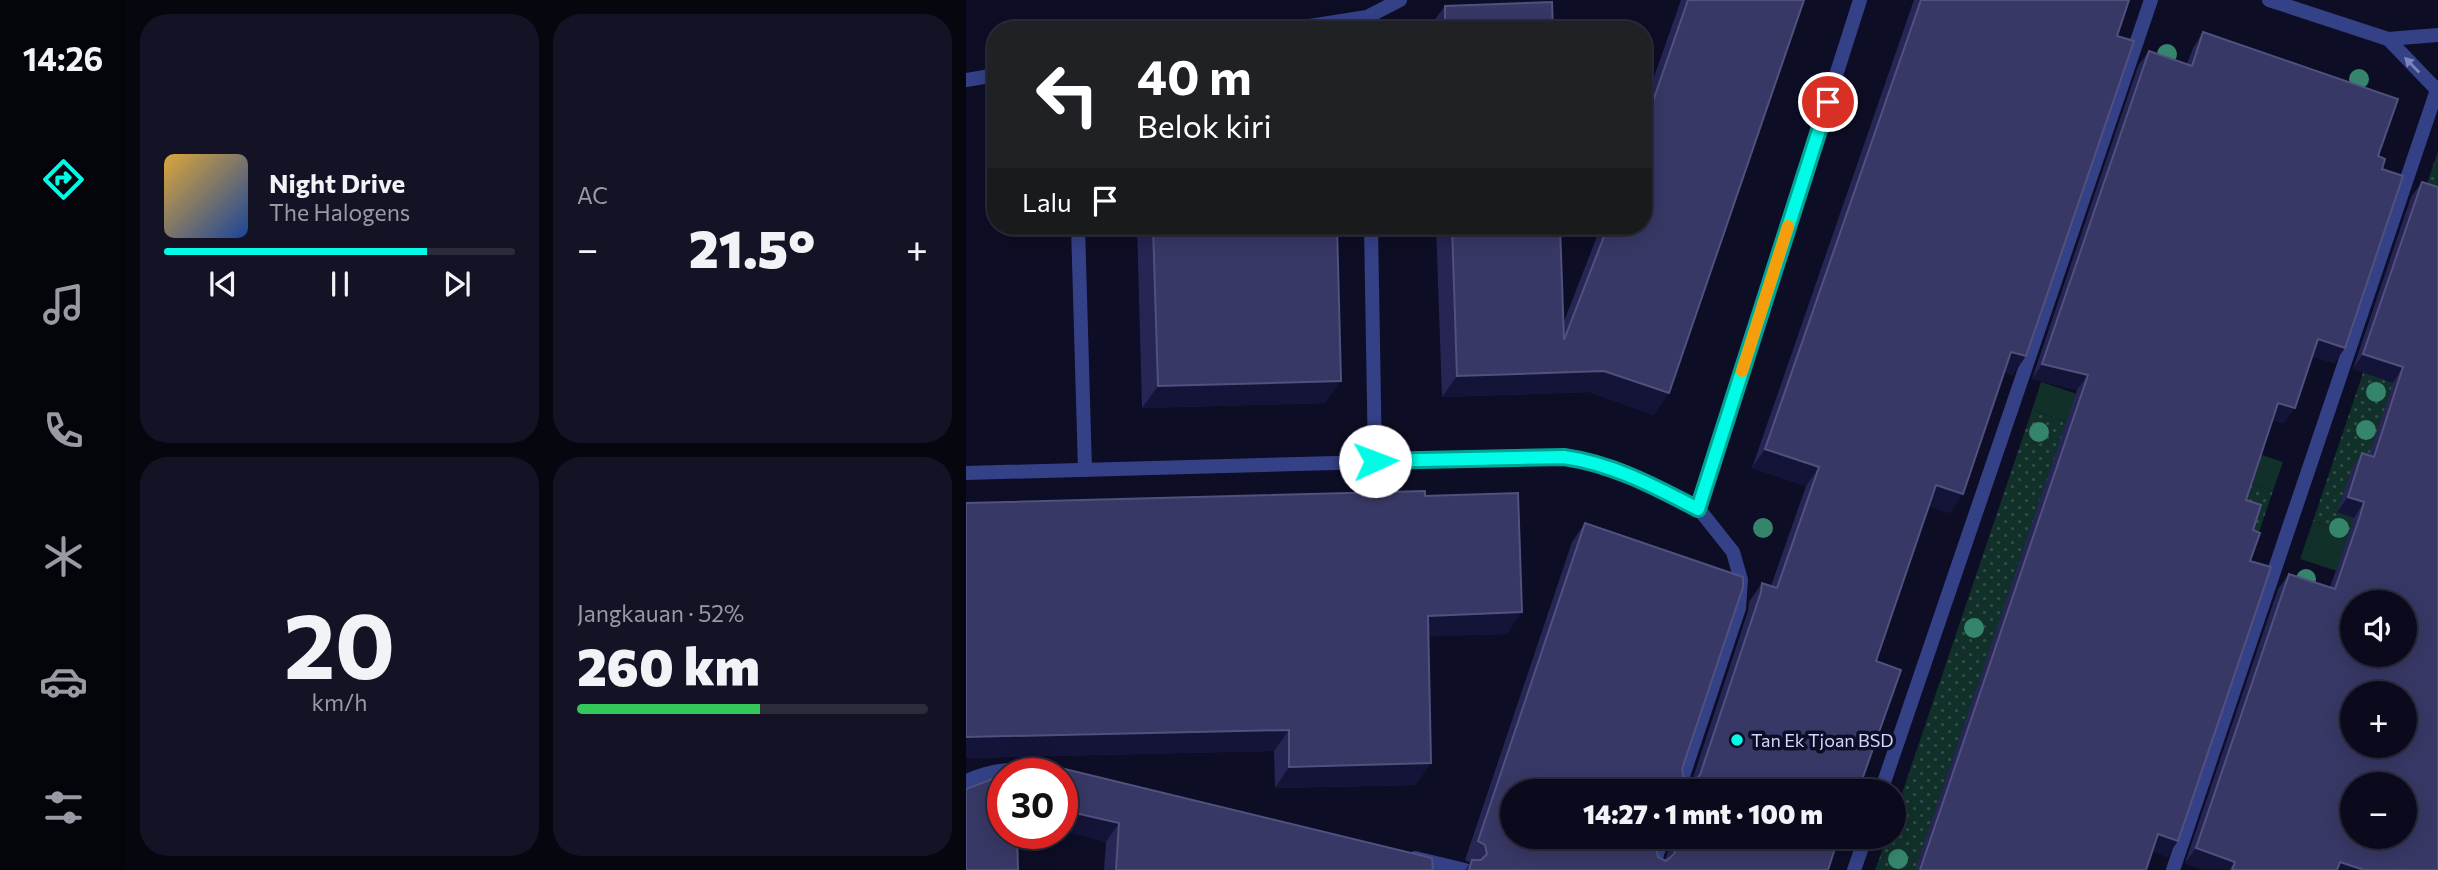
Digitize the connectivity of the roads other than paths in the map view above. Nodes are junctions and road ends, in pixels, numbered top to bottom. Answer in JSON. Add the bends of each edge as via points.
{"nodes":[{"id":1,"x":1400,"y":0,"type":"edge"},
{"id":2,"x":1860,"y":0,"type":"edge"},
{"id":3,"x":2151,"y":0,"type":"edge"},
{"id":4,"x":2269,"y":0,"type":"edge"},
{"id":5,"x":1370,"y":21,"type":"edge"},
{"id":6,"x":2438,"y":35,"type":"edge"},
{"id":7,"x":2388,"y":39,"type":"junction"},
{"id":8,"x":987,"y":76,"type":"edge"},
{"id":9,"x":966,"y":80,"type":"edge"},
{"id":10,"x":2438,"y":89,"type":"edge"},
{"id":11,"x":1078,"y":235,"type":"edge"},
{"id":12,"x":1371,"y":235,"type":"edge"},
{"id":13,"x":1375,"y":461,"type":"junction"},
{"id":14,"x":1085,"y":470,"type":"junction"},
{"id":15,"x":966,"y":473,"type":"edge"},
{"id":16,"x":1698,"y":509,"type":"junction"},
{"id":17,"x":987,"y":772,"type":"edge"},
{"id":18,"x":1682,"y":779,"type":"edge"},
{"id":19,"x":1885,"y":779,"type":"edge"},
{"id":20,"x":966,"y":781,"type":"edge"},
{"id":21,"x":1659,"y":849,"type":"edge"},
{"id":22,"x":1861,"y":849,"type":"edge"},
{"id":23,"x":1406,"y":855,"type":"edge"},
{"id":24,"x":1465,"y":870,"type":"edge"},
{"id":25,"x":1652,"y":870,"type":"edge"},
{"id":26,"x":1854,"y":870,"type":"edge"},
{"id":27,"x":2173,"y":870,"type":"edge"}],
"edges":[{"from":1,"to":5,"type":"street"},
{"from":2,"to":16,"type":"street"},
{"from":3,"to":19,"type":"street"},
{"from":4,"to":7,"type":"street"},
{"from":6,"to":7,"type":"street"},
{"from":10,"to":7,"type":"street","one_way":true},
{"from":8,"to":9,"type":"street"},
{"from":10,"to":27,"type":"street"},
{"from":11,"to":14,"type":"street"},
{"from":12,"to":13,"type":"street"},
{"from":13,"to":14,"type":"street"},
{"from":13,"to":16,"type":"street","via":[[1564,457],[1628,473]]},
{"from":14,"to":15,"type":"street"},
{"from":16,"to":18,"type":"street","via":[[1733,552],[1741,580],[1740,608]]},
{"from":17,"to":20,"type":"street"},
{"from":21,"to":25,"type":"street"},
{"from":22,"to":26,"type":"street"},
{"from":23,"to":24,"type":"street"}]}
